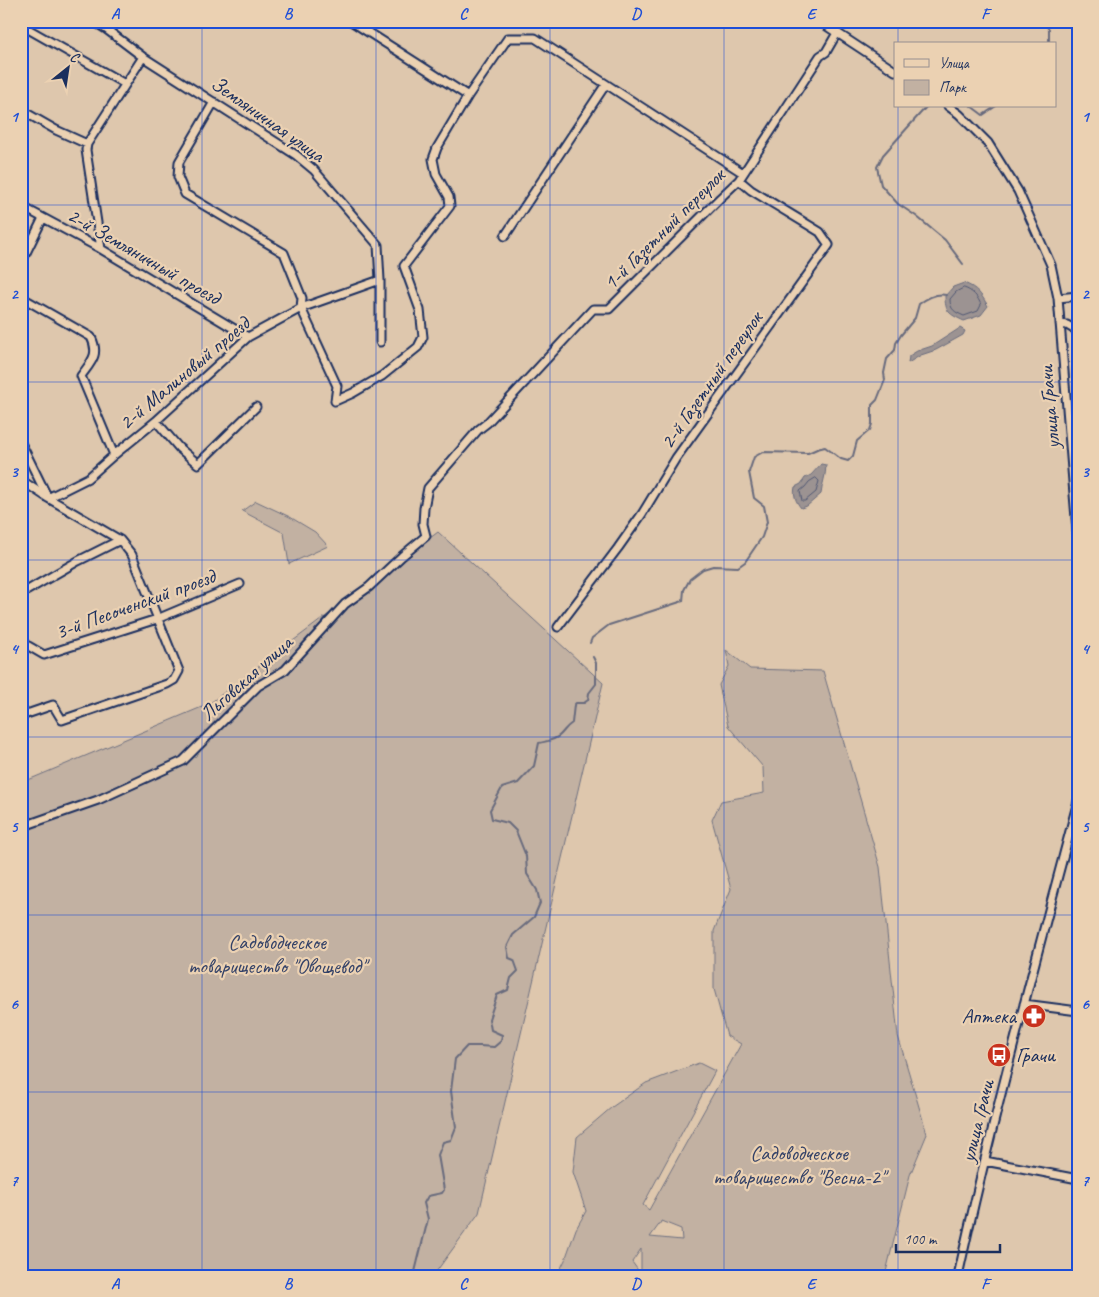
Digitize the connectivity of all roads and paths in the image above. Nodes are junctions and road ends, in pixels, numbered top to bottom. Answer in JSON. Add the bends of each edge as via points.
{"nodes":[{"id":1,"x":92,"y":21,"type":"edge"},
{"id":2,"x":351,"y":21,"type":"edge"},
{"id":3,"x":819,"y":21,"type":"edge"},
{"id":4,"x":21,"y":25,"type":"edge"},
{"id":5,"x":837,"y":33,"type":"junction"},
{"id":6,"x":143,"y":57,"type":"junction"},
{"id":7,"x":894,"y":70,"type":"edge"},
{"id":8,"x":124,"y":84,"type":"junction"},
{"id":9,"x":606,"y":84,"type":"junction"},
{"id":10,"x":468,"y":96,"type":"junction"},
{"id":11,"x":214,"y":102,"type":"junction"},
{"id":12,"x":951,"y":108,"type":"edge"},
{"id":13,"x":21,"y":110,"type":"edge"},
{"id":14,"x":88,"y":144,"type":"junction"},
{"id":15,"x":743,"y":173,"type":"junction"},
{"id":16,"x":739,"y":180,"type":"junction"},
{"id":17,"x":21,"y":206,"type":"edge"},
{"id":18,"x":43,"y":218,"type":"junction"},
{"id":19,"x":505,"y":236,"type":"dead end"},
{"id":20,"x":101,"y":249,"type":"junction"},
{"id":21,"x":21,"y":262,"type":"edge"},
{"id":22,"x":380,"y":280,"type":"junction"},
{"id":23,"x":1078,"y":296,"type":"edge"},
{"id":24,"x":21,"y":297,"type":"edge"},
{"id":25,"x":1058,"y":298,"type":"junction"},
{"id":26,"x":301,"y":308,"type":"junction"},
{"id":27,"x":1060,"y":324,"type":"junction"},
{"id":28,"x":1078,"y":332,"type":"edge"},
{"id":29,"x":248,"y":337,"type":"junction"},
{"id":30,"x":380,"y":342,"type":"dead end"},
{"id":31,"x":256,"y":407,"type":"dead end"},
{"id":32,"x":156,"y":421,"type":"junction"},
{"id":33,"x":21,"y":443,"type":"edge"},
{"id":34,"x":114,"y":455,"type":"junction"},
{"id":35,"x":21,"y":480,"type":"edge"},
{"id":36,"x":1076,"y":486,"type":"edge"},
{"id":37,"x":428,"y":488,"type":"joint"},
{"id":38,"x":48,"y":498,"type":"junction"},
{"id":39,"x":120,"y":540,"type":"junction"},
{"id":40,"x":1078,"y":544,"type":"edge"},
{"id":41,"x":240,"y":584,"type":"dead end"},
{"id":42,"x":21,"y":594,"type":"edge"},
{"id":43,"x":157,"y":619,"type":"junction"},
{"id":44,"x":558,"y":627,"type":"dead end"},
{"id":45,"x":21,"y":634,"type":"edge"},
{"id":46,"x":21,"y":716,"type":"edge"},
{"id":47,"x":1078,"y":801,"type":"edge"},
{"id":48,"x":21,"y":827,"type":"edge"},
{"id":49,"x":1024,"y":1004,"type":"junction"},
{"id":50,"x":1078,"y":1011,"type":"edge"},
{"id":51,"x":985,"y":1161,"type":"junction"},
{"id":52,"x":1078,"y":1179,"type":"edge"},
{"id":53,"x":958,"y":1276,"type":"edge"}],
"edges":[{"from":1,"to":6,"type":"street","name":"Земляничная улица"},
{"from":2,"to":10,"type":"street"},
{"from":3,"to":5,"type":"street"},
{"from":4,"to":8,"type":"street"},
{"from":5,"to":7,"type":"street"},
{"from":5,"to":15,"type":"street","name":"1-й Газетный переулок"},
{"from":6,"to":8,"type":"street"},
{"from":6,"to":11,"type":"street","name":"Земляничная улица"},
{"from":8,"to":14,"type":"street"},
{"from":9,"to":10,"type":"street","via":[[535,38],[508,38]]},
{"from":9,"to":15,"type":"street"},
{"from":9,"to":19,"type":"street"},
{"from":10,"to":26,"type":"street","via":[[433,159],[450,206],[404,266],[420,310],[423,337],[418,347],[382,376],[335,401],[337,386]]},
{"from":11,"to":22,"type":"street","name":"Земляничная улица","via":[[314,170],[378,245]]},
{"from":11,"to":26,"type":"street","via":[[179,162],[178,177],[185,194],[284,253],[302,298]]},
{"from":12,"to":25,"type":"street","name":"улица Грачи","via":[[988,143],[1018,191],[1051,265]]},
{"from":13,"to":14,"type":"street"},
{"from":14,"to":20,"type":"street","via":[[86,150]]},
{"from":15,"to":16,"type":"street","name":"1-й Газетный переулок"},
{"from":16,"to":37,"type":"street","name":"1-й Газетный переулок","via":[[608,309],[593,309],[478,430]]},
{"from":16,"to":44,"type":"street","name":"2-й Газетный переулок","via":[[820,232],[829,244],[676,458],[623,541]]},
{"from":17,"to":18,"type":"street","name":"2-й Земляничный проезд"},
{"from":18,"to":20,"type":"street","name":"2-й Земляничный проезд"},
{"from":18,"to":21,"type":"street"},
{"from":20,"to":29,"type":"street","name":"2-й Земляничный проезд"},
{"from":22,"to":26,"type":"street","name":"2-й Малиновый проезд"},
{"from":22,"to":30,"type":"street","name":"Земляничная улица"},
{"from":23,"to":25,"type":"street"},
{"from":24,"to":34,"type":"street","via":[[92,337],[94,358],[81,376]]},
{"from":25,"to":27,"type":"street","name":"улица Грачи"},
{"from":26,"to":29,"type":"street","name":"2-й Малиновый проезд"},
{"from":27,"to":28,"type":"street","via":[[1067,324]]},
{"from":27,"to":36,"type":"street","name":"улица Грачи"},
{"from":29,"to":32,"type":"street","name":"2-й Малиновый проезд"},
{"from":31,"to":32,"type":"street","via":[[198,464],[178,448]]},
{"from":32,"to":34,"type":"street","name":"2-й Малиновый проезд"},
{"from":33,"to":38,"type":"street"},
{"from":34,"to":38,"type":"street","name":"2-й Малиновый проезд","via":[[88,478]]},
{"from":35,"to":38,"type":"street"},
{"from":36,"to":40,"type":"street","name":"улица Грачи"},
{"from":37,"to":48,"type":"street","name":"Льговская улица","via":[[423,524],[426,536],[345,604],[285,670],[258,686],[183,761],[98,800]]},
{"from":38,"to":39,"type":"street"},
{"from":39,"to":42,"type":"street"},
{"from":39,"to":43,"type":"street","via":[[132,555]]},
{"from":41,"to":43,"type":"street","name":"3-й Песоченский проезд"},
{"from":43,"to":45,"type":"street","name":"3-й Песоченский проезд","via":[[44,655],[25,644]]},
{"from":43,"to":46,"type":"street","via":[[178,671],[174,680],[62,720],[53,705]]},
{"from":47,"to":49,"type":"street","name":"улица Грачи"},
{"from":49,"to":50,"type":"street"},
{"from":49,"to":51,"type":"street","name":"улица Грачи"},
{"from":51,"to":52,"type":"street"},
{"from":51,"to":53,"type":"street","name":"улица Грачи"}]}
